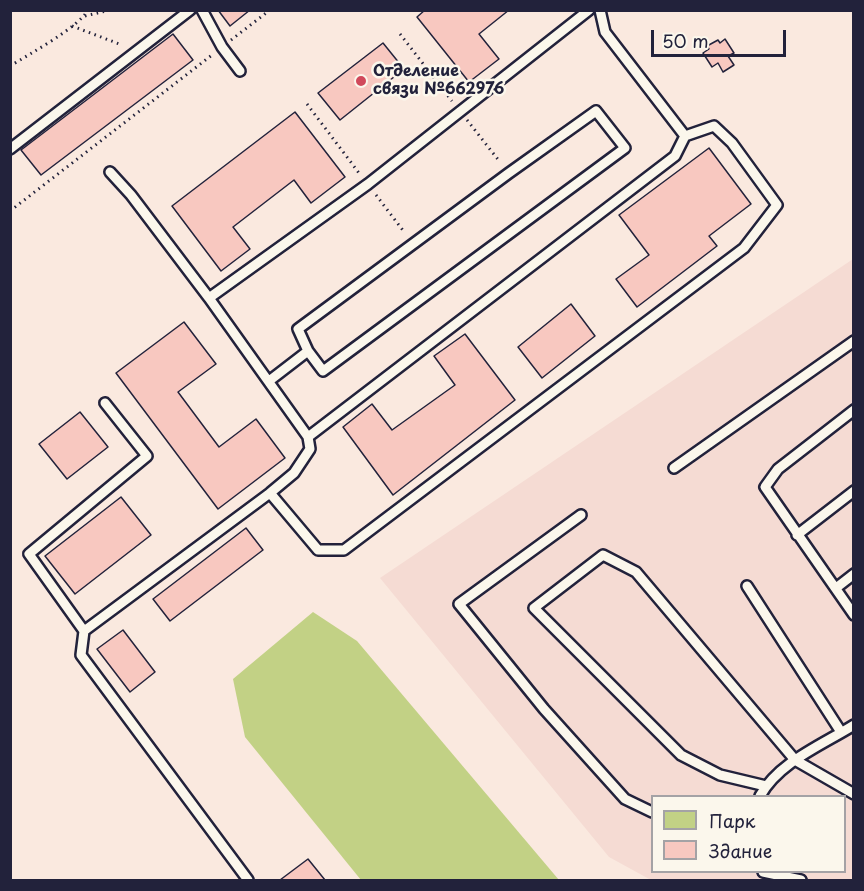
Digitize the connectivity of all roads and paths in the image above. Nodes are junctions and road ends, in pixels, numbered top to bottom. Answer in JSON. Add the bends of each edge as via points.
{"nodes":[{"id":1,"x":88,"y":10,"type":"edge"},
{"id":2,"x":110,"y":10,"type":"edge"},
{"id":3,"x":190,"y":10,"type":"edge"},
{"id":4,"x":202,"y":10,"type":"edge"},
{"id":5,"x":270,"y":10,"type":"edge"},
{"id":6,"x":589,"y":10,"type":"edge"},
{"id":7,"x":600,"y":10,"type":"edge"},
{"id":8,"x":85,"y":16,"type":"junction"},
{"id":9,"x":72,"y":26,"type":"junction"},
{"id":10,"x":222,"y":48,"type":"junction"},
{"id":11,"x":138,"y":51,"type":"junction"},
{"id":12,"x":10,"y":66,"type":"edge"},
{"id":13,"x":240,"y":71,"type":"dead end"},
{"id":14,"x":685,"y":136,"type":"junction"},
{"id":15,"x":10,"y":149,"type":"edge"},
{"id":16,"x":110,"y":172,"type":"dead end"},
{"id":17,"x":10,"y":211,"type":"edge"},
{"id":18,"x":209,"y":298,"type":"junction"},
{"id":19,"x":854,"y":341,"type":"edge"},
{"id":20,"x":308,"y":351,"type":"junction"},
{"id":21,"x":269,"y":381,"type":"junction"},
{"id":22,"x":105,"y":402,"type":"dead end"},
{"id":23,"x":854,"y":410,"type":"edge"},
{"id":24,"x":308,"y":437,"type":"junction"},
{"id":25,"x":674,"y":468,"type":"dead end"},
{"id":26,"x":854,"y":491,"type":"edge"},
{"id":27,"x":270,"y":493,"type":"junction"},
{"id":28,"x":581,"y":515,"type":"dead end"},
{"id":29,"x":796,"y":534,"type":"junction"},
{"id":30,"x":854,"y":574,"type":"edge"},
{"id":31,"x":747,"y":586,"type":"dead end"},
{"id":32,"x":836,"y":588,"type":"junction"},
{"id":33,"x":854,"y":615,"type":"edge"},
{"id":34,"x":84,"y":631,"type":"junction"},
{"id":35,"x":854,"y":725,"type":"edge"},
{"id":36,"x":841,"y":732,"type":"junction"},
{"id":37,"x":795,"y":760,"type":"junction"},
{"id":38,"x":766,"y":786,"type":"junction"},
{"id":39,"x":854,"y":794,"type":"edge"},
{"id":40,"x":761,"y":795,"type":"edge"},
{"id":41,"x":651,"y":812,"type":"edge"},
{"id":42,"x":768,"y":873,"type":"edge"},
{"id":43,"x":248,"y":880,"type":"edge"},
{"id":44,"x":801,"y":880,"type":"edge"}],
"edges":[{"from":1,"to":8,"type":"path"},
{"from":2,"to":8,"type":"path"},
{"from":3,"to":11,"type":"lane"},
{"from":4,"to":10,"type":"lane"},
{"from":5,"to":10,"type":"path"},
{"from":6,"to":18,"type":"lane","via":[[368,184]]},
{"from":7,"to":14,"type":"lane","via":[[605,32]]},
{"from":8,"to":9,"type":"path"},
{"from":9,"to":11,"type":"path"},
{"from":9,"to":12,"type":"path"},
{"from":10,"to":13,"type":"lane"},
{"from":10,"to":17,"type":"path"},
{"from":11,"to":15,"type":"lane"},
{"from":14,"to":24,"type":"lane","via":[[675,156]]},
{"from":14,"to":27,"type":"lane","via":[[714,126],[732,143],[777,205],[744,248],[344,550],[318,550]]},
{"from":16,"to":18,"type":"lane"},
{"from":18,"to":21,"type":"lane"},
{"from":19,"to":25,"type":"lane"},
{"from":20,"to":20,"type":"lane","via":[[298,329],[596,111],[625,148],[324,371]]},
{"from":20,"to":21,"type":"lane"},
{"from":21,"to":24,"type":"lane"},
{"from":22,"to":34,"type":"lane","via":[[147,456],[29,554]]},
{"from":23,"to":29,"type":"lane","via":[[778,469],[765,486]]},
{"from":24,"to":27,"type":"lane","via":[[310,449],[294,473]]},
{"from":26,"to":29,"type":"lane"},
{"from":27,"to":34,"type":"lane"},
{"from":28,"to":41,"type":"lane","via":[[459,604],[625,800]]},
{"from":29,"to":32,"type":"lane"},
{"from":30,"to":32,"type":"lane"},
{"from":31,"to":36,"type":"lane"},
{"from":32,"to":33,"type":"lane"},
{"from":34,"to":43,"type":"lane","via":[[81,655]]},
{"from":35,"to":36,"type":"lane"},
{"from":36,"to":37,"type":"lane"},
{"from":37,"to":38,"type":"lane"},
{"from":37,"to":38,"type":"lane","via":[[636,572],[603,555],[534,608],[681,755],[720,775]]},
{"from":37,"to":39,"type":"lane"},
{"from":38,"to":40,"type":"lane"},
{"from":42,"to":44,"type":"lane"}]}
